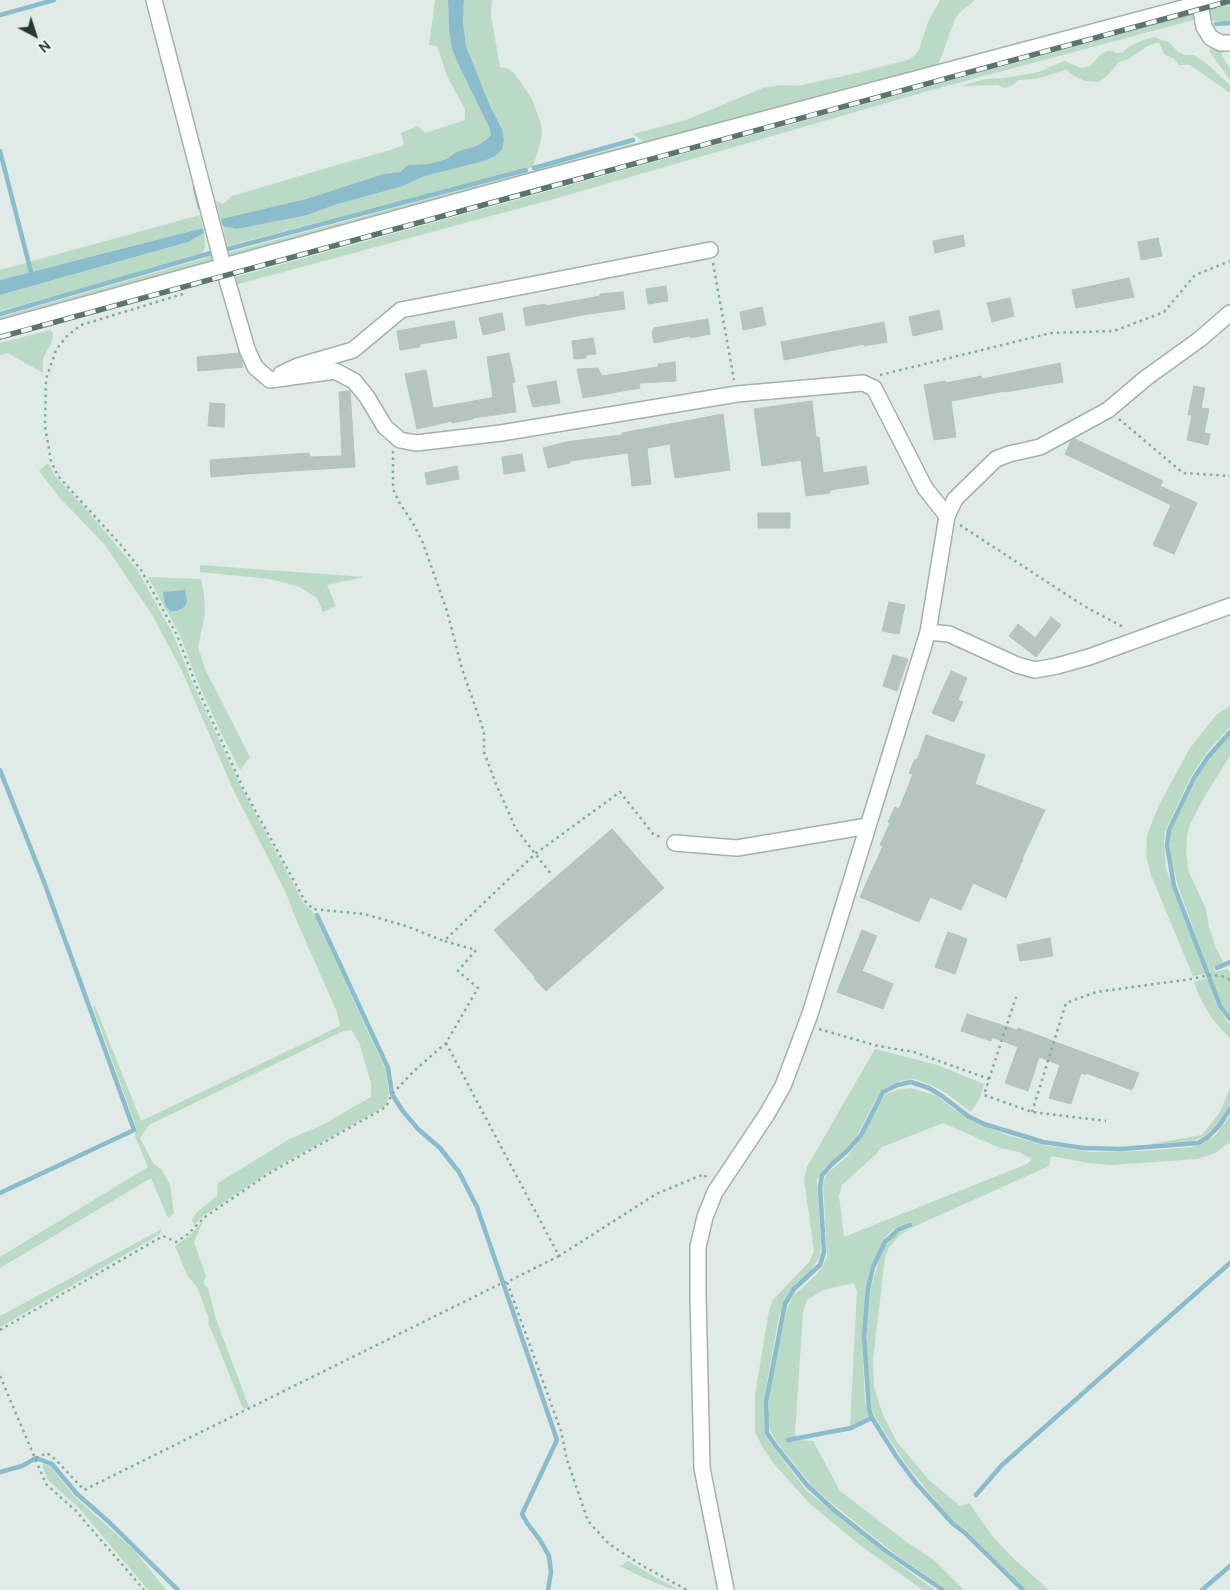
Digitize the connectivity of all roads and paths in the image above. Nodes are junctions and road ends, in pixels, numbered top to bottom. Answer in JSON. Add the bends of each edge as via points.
{"nodes":[{"id":1,"x":154,"y":0,"type":"edge"},
{"id":2,"x":1207,"y":1,"type":"edge"},
{"id":3,"x":1230,"y":44,"type":"edge"},
{"id":4,"x":710,"y":250,"type":"joint"},
{"id":5,"x":1230,"y":261,"type":"edge"},
{"id":6,"x":223,"y":266,"type":"junction"},
{"id":7,"x":191,"y":292,"type":"dead end"},
{"id":8,"x":1230,"y":313,"type":"edge"},
{"id":9,"x":0,"y":328,"type":"edge"},
{"id":10,"x":270,"y":380,"type":"junction"},
{"id":11,"x":863,"y":383,"type":"junction"},
{"id":12,"x":737,"y":394,"type":"junction"},
{"id":13,"x":1108,"y":410,"type":"junction"},
{"id":14,"x":400,"y":440,"type":"junction"},
{"id":15,"x":1230,"y":476,"type":"edge"},
{"id":16,"x":947,"y":516,"type":"junction"},
{"id":17,"x":1230,"y":606,"type":"edge"},
{"id":18,"x":928,"y":632,"type":"junction"},
{"id":19,"x":1144,"y":638,"type":"junction"},
{"id":20,"x":868,"y":826,"type":"junction"},
{"id":21,"x":675,"y":843,"type":"joint"},
{"id":22,"x":535,"y":854,"type":"junction"},
{"id":23,"x":550,"y":874,"type":"dead end"},
{"id":24,"x":444,"y":941,"type":"junction"},
{"id":25,"x":1230,"y":980,"type":"edge"},
{"id":26,"x":1016,"y":997,"type":"dead end"},
{"id":27,"x":806,"y":1025,"type":"junction"},
{"id":28,"x":446,"y":1043,"type":"junction"},
{"id":29,"x":989,"y":1079,"type":"junction"},
{"id":30,"x":1032,"y":1112,"type":"junction"},
{"id":31,"x":1106,"y":1121,"type":"dead end"},
{"id":32,"x":715,"y":1192,"type":"junction"},
{"id":33,"x":559,"y":1256,"type":"junction"},
{"id":34,"x":507,"y":1282,"type":"junction"},
{"id":35,"x":0,"y":1330,"type":"edge"},
{"id":36,"x":0,"y":1376,"type":"edge"},
{"id":37,"x":36,"y":1458,"type":"junction"},
{"id":38,"x":144,"y":1590,"type":"edge"},
{"id":39,"x":686,"y":1590,"type":"edge"},
{"id":40,"x":726,"y":1590,"type":"edge"}],
"edges":[{"from":1,"to":6,"type":"street"},
{"from":2,"to":3,"type":"street","via":[[1204,27],[1211,38]]},
{"from":2,"to":6,"type":"street"},
{"from":4,"to":10,"type":"street","via":[[401,310],[353,350],[298,366]]},
{"from":4,"to":12,"type":"path"},
{"from":5,"to":11,"type":"path","via":[[1195,275],[1164,312],[1114,331],[1051,332],[884,373]]},
{"from":6,"to":9,"type":"street"},
{"from":6,"to":10,"type":"street","via":[[247,348],[255,367]]},
{"from":7,"to":24,"type":"path","via":[[81,325],[67,336],[56,350],[46,378],[45,426],[51,461],[58,476],[141,570],[177,635],[243,788],[305,901],[313,909],[364,914]]},
{"from":8,"to":13,"type":"street"},
{"from":10,"to":14,"type":"street","via":[[335,371],[354,381],[368,397],[385,427]]},
{"from":11,"to":12,"type":"street"},
{"from":11,"to":16,"type":"street","via":[[874,388],[924,488]]},
{"from":12,"to":14,"type":"street","via":[[501,433],[416,442]]},
{"from":13,"to":15,"type":"path","via":[[1183,473]]},
{"from":13,"to":16,"type":"street","via":[[1040,447],[996,459],[955,498]]},
{"from":14,"to":22,"type":"path","via":[[393,447],[393,489],[424,544],[484,732],[484,752],[496,784],[516,829]]},
{"from":16,"to":18,"type":"street"},
{"from":16,"to":19,"type":"path","via":[[1084,606]]},
{"from":17,"to":19,"type":"street"},
{"from":18,"to":19,"type":"street","via":[[949,634],[1035,670],[1089,657]]},
{"from":18,"to":20,"type":"street"},
{"from":20,"to":21,"type":"street","via":[[737,848]]},
{"from":20,"to":27,"type":"street"},
{"from":21,"to":22,"type":"path","via":[[654,835],[620,792]]},
{"from":22,"to":23,"type":"path"},
{"from":22,"to":24,"type":"path"},
{"from":24,"to":28,"type":"path","via":[[476,950],[458,971],[478,988]]},
{"from":25,"to":30,"type":"path","via":[[1210,975],[1096,992],[1066,1003]]},
{"from":26,"to":29,"type":"path"},
{"from":27,"to":29,"type":"path","via":[[878,1046],[914,1052]]},
{"from":27,"to":32,"type":"street","via":[[783,1086]]},
{"from":28,"to":33,"type":"path"},
{"from":28,"to":35,"type":"path","via":[[392,1094],[386,1107],[268,1174],[205,1217],[176,1242],[163,1236]]},
{"from":29,"to":30,"type":"path","via":[[984,1095]]},
{"from":30,"to":31,"type":"path"},
{"from":32,"to":33,"type":"path","via":[[704,1174],[656,1194]]},
{"from":32,"to":40,"type":"street","via":[[698,1247],[702,1468]]},
{"from":33,"to":34,"type":"path"},
{"from":34,"to":37,"type":"path","via":[[84,1490],[47,1453]]},
{"from":34,"to":39,"type":"path","via":[[561,1432],[588,1521],[609,1544]]},
{"from":36,"to":37,"type":"path"},
{"from":37,"to":38,"type":"path","via":[[46,1484],[76,1511]]}]}
